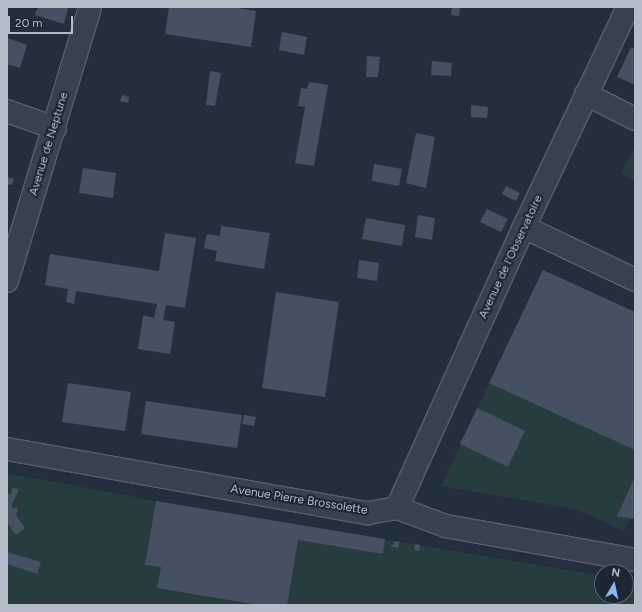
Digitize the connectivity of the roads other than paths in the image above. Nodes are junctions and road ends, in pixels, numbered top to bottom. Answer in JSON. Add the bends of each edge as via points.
{"nodes":[{"id":1,"x":90,"y":7,"type":"edge"},
{"id":2,"x":628,"y":7,"type":"edge"},
{"id":3,"x":586,"y":94,"type":"junction"},
{"id":4,"x":7,"y":111,"type":"edge"},
{"id":5,"x":635,"y":118,"type":"edge"},
{"id":6,"x":55,"y":128,"type":"junction"},
{"id":7,"x":524,"y":227,"type":"junction"},
{"id":8,"x":635,"y":280,"type":"edge"},
{"id":9,"x":7,"y":281,"type":"edge"},
{"id":10,"x":7,"y":449,"type":"edge"},
{"id":11,"x":397,"y":508,"type":"junction"},
{"id":12,"x":635,"y":560,"type":"edge"}],
"edges":[{"from":1,"to":6,"type":"street","name":"Avenue de Neptune"},
{"from":2,"to":3,"type":"street","name":"Avenue de l'Observatoire"},
{"from":3,"to":5,"type":"street"},
{"from":3,"to":7,"type":"street","name":"Avenue de l'Observatoire"},
{"from":4,"to":6,"type":"street"},
{"from":6,"to":9,"type":"street","name":"Avenue de Neptune"},
{"from":7,"to":8,"type":"street"},
{"from":7,"to":11,"type":"street","name":"Avenue de l'Observatoire"},
{"from":10,"to":11,"type":"street","name":"Avenue Pierre Brossolette","via":[[368,513]]},
{"from":11,"to":12,"type":"street","name":"Avenue Pierre Brossolette","via":[[446,526]]}]}
